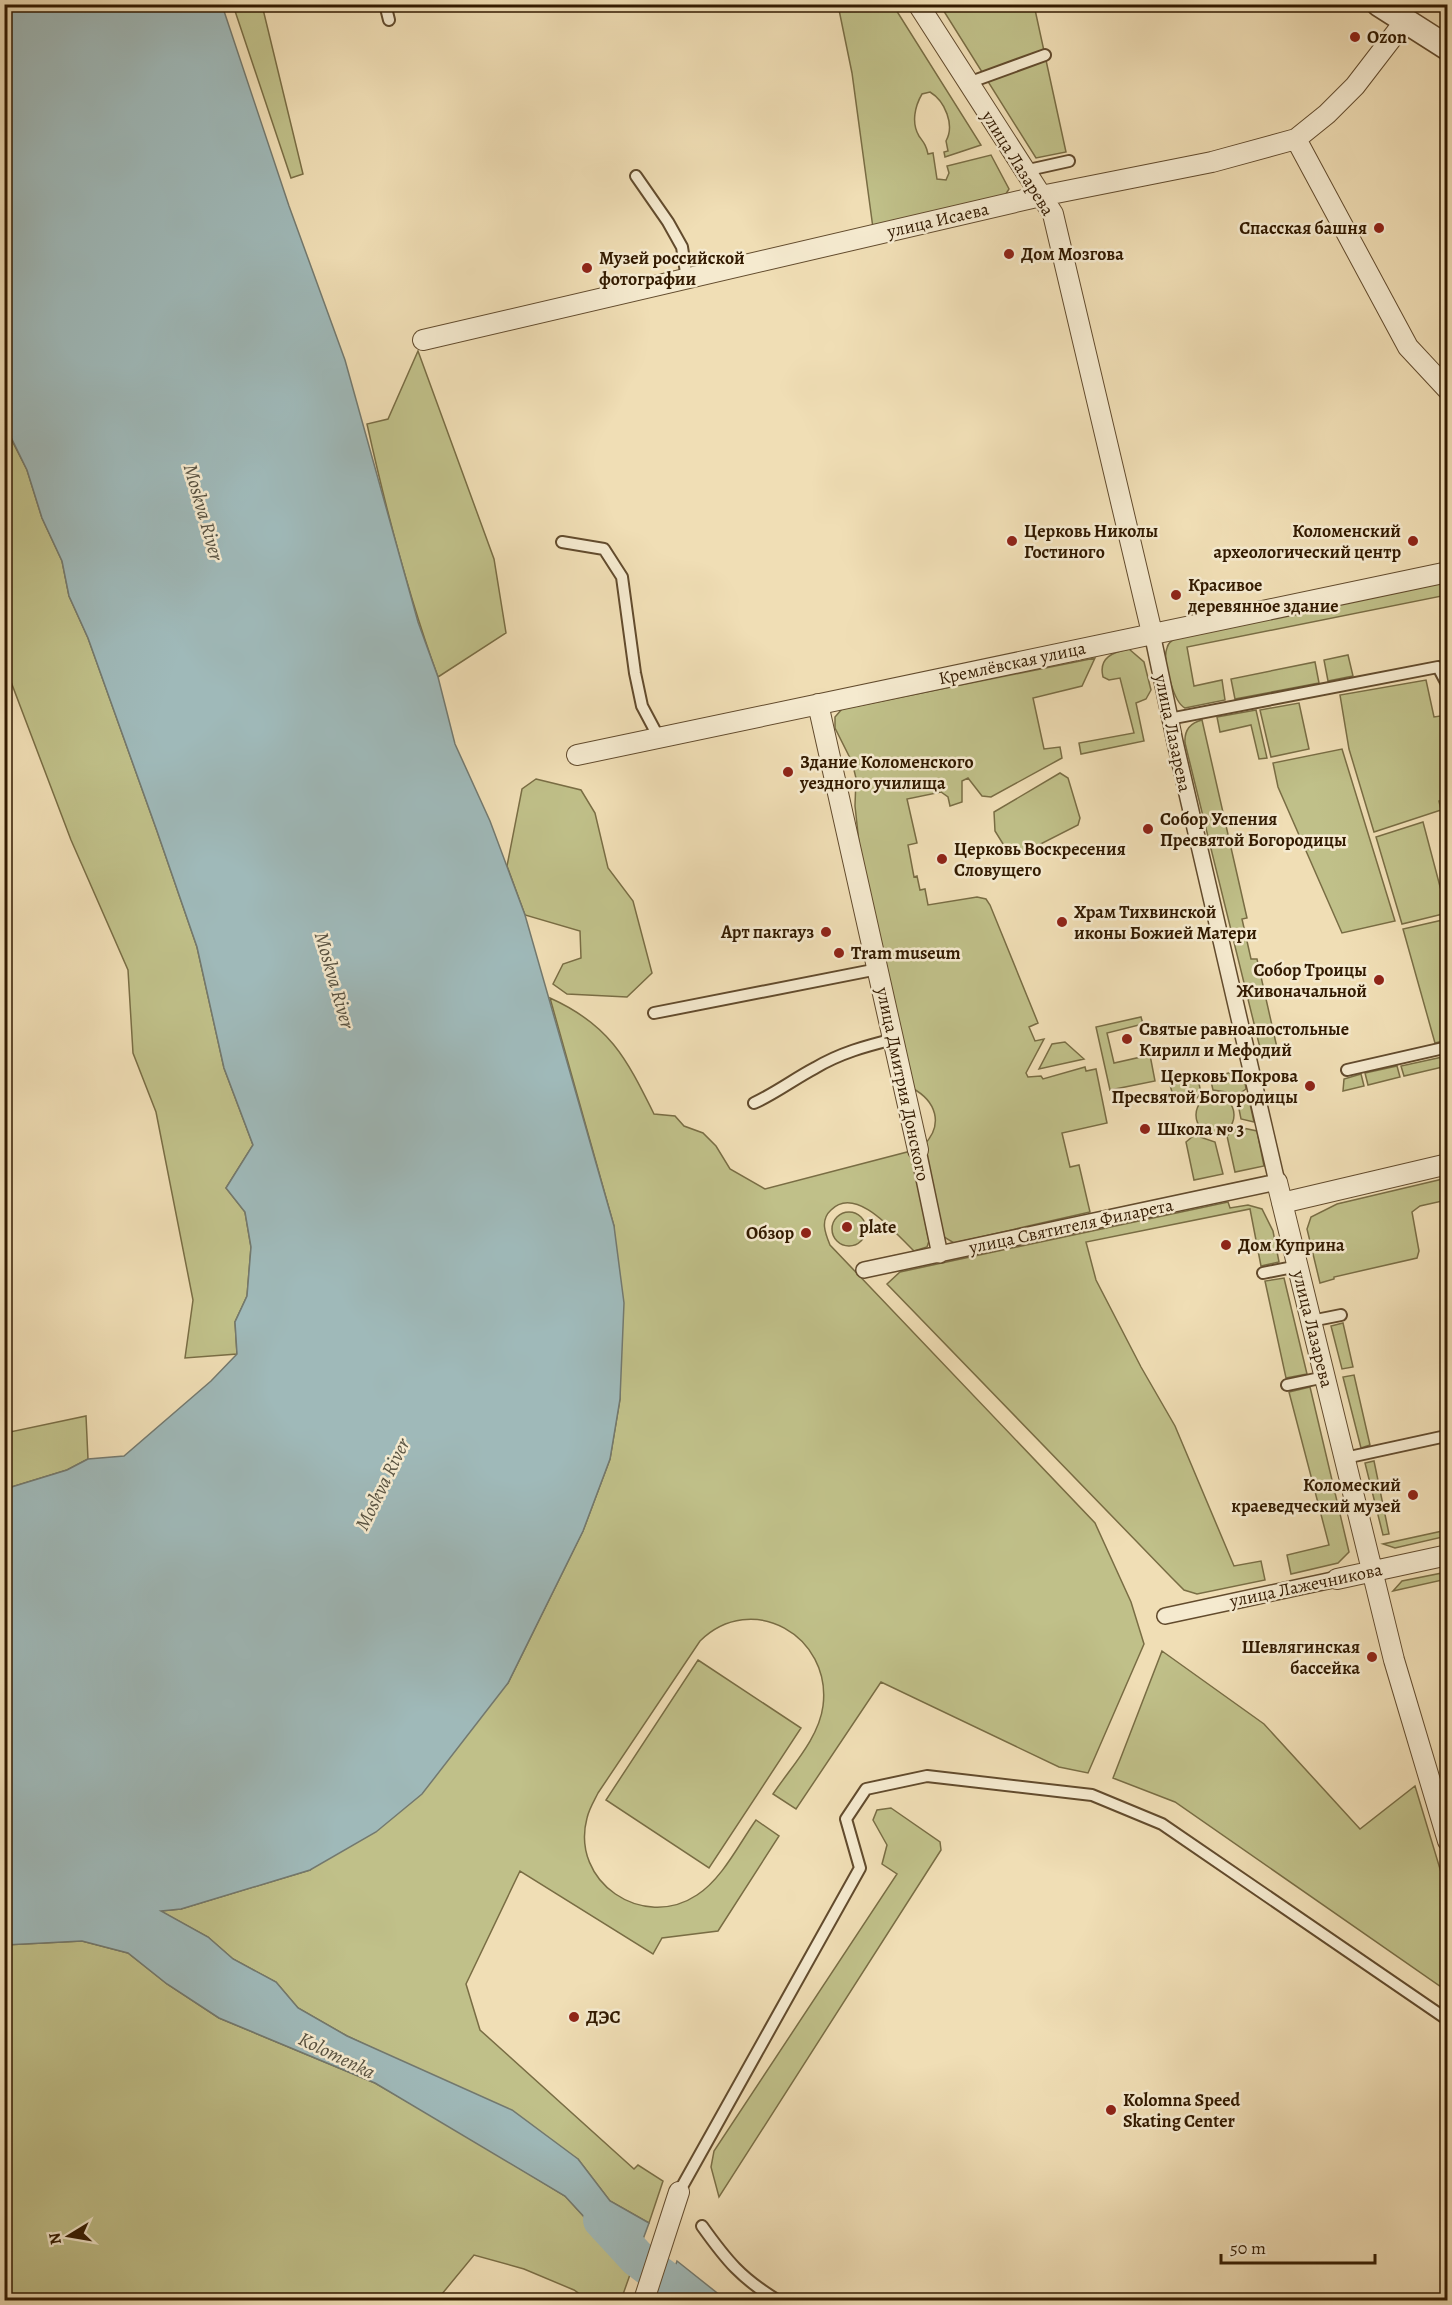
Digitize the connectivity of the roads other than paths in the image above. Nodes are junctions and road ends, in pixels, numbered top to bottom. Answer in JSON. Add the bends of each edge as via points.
{"nodes":[{"id":1,"x":385,"y":4,"type":"edge"},
{"id":2,"x":918,"y":4,"type":"edge"},
{"id":3,"x":1379,"y":4,"type":"edge"},
{"id":4,"x":389,"y":20,"type":"dead end"},
{"id":5,"x":1405,"y":21,"type":"junction"},
{"id":6,"x":1448,"y":48,"type":"edge"},
{"id":7,"x":1045,"y":55,"type":"dead end"},
{"id":8,"x":968,"y":83,"type":"junction"},
{"id":9,"x":1296,"y":139,"type":"junction"},
{"id":10,"x":1069,"y":161,"type":"dead end"},
{"id":11,"x":1024,"y":171,"type":"junction"},
{"id":12,"x":636,"y":177,"type":"dead end"},
{"id":13,"x":1041,"y":196,"type":"junction"},
{"id":14,"x":687,"y":279,"type":"junction"},
{"id":15,"x":423,"y":340,"type":"dead end"},
{"id":16,"x":1448,"y":390,"type":"edge"},
{"id":17,"x":562,"y":542,"type":"dead end"},
{"id":18,"x":1448,"y":572,"type":"edge"},
{"id":19,"x":1152,"y":633,"type":"junction"},
{"id":20,"x":1448,"y":686,"type":"edge"},
{"id":21,"x":818,"y":704,"type":"junction"},
{"id":22,"x":1169,"y":719,"type":"junction"},
{"id":23,"x":659,"y":738,"type":"junction"},
{"id":24,"x":577,"y":755,"type":"dead end"},
{"id":25,"x":878,"y":969,"type":"junction"},
{"id":26,"x":654,"y":1013,"type":"dead end"},
{"id":27,"x":894,"y":1039,"type":"junction"},
{"id":28,"x":1448,"y":1047,"type":"edge"},
{"id":29,"x":1347,"y":1070,"type":"dead end"},
{"id":30,"x":754,"y":1103,"type":"dead end"},
{"id":31,"x":918,"y":1150,"type":"joint"},
{"id":32,"x":1448,"y":1164,"type":"edge"},
{"id":33,"x":1277,"y":1182,"type":"junction"},
{"id":34,"x":1282,"y":1203,"type":"junction"},
{"id":35,"x":940,"y":1255,"type":"junction"},
{"id":36,"x":1298,"y":1266,"type":"junction"},
{"id":37,"x":864,"y":1270,"type":"dead end"},
{"id":38,"x":1263,"y":1273,"type":"dead end"},
{"id":39,"x":1341,"y":1315,"type":"dead end"},
{"id":40,"x":1311,"y":1321,"type":"junction"},
{"id":41,"x":1325,"y":1377,"type":"junction"},
{"id":42,"x":1287,"y":1385,"type":"dead end"},
{"id":43,"x":1448,"y":1442,"type":"edge"},
{"id":44,"x":1345,"y":1458,"type":"junction"},
{"id":45,"x":1448,"y":1555,"type":"edge"},
{"id":46,"x":1373,"y":1571,"type":"junction"},
{"id":47,"x":1337,"y":1579,"type":"joint"},
{"id":48,"x":1165,"y":1616,"type":"dead end"},
{"id":49,"x":1448,"y":1841,"type":"edge"},
{"id":50,"x":1448,"y":2020,"type":"edge"},
{"id":51,"x":679,"y":2192,"type":"joint"},
{"id":52,"x":702,"y":2226,"type":"dead end"},
{"id":53,"x":644,"y":2301,"type":"edge"},
{"id":54,"x":777,"y":2301,"type":"edge"}],
"edges":[{"from":1,"to":4,"type":"lane"},
{"from":2,"to":8,"type":"street","name":"улица Лазарева"},
{"from":3,"to":5,"type":"street"},
{"from":5,"to":6,"type":"street"},
{"from":5,"to":9,"type":"street","name":"улица Исаева","via":[[1355,86]]},
{"from":7,"to":8,"type":"lane"},
{"from":8,"to":11,"type":"street","name":"улица Лазарева"},
{"from":9,"to":13,"type":"street","name":"улица Исаева","via":[[1212,162]]},
{"from":9,"to":16,"type":"street","via":[[1408,347]]},
{"from":10,"to":11,"type":"lane"},
{"from":11,"to":13,"type":"street","name":"улица Лазарева"},
{"from":12,"to":14,"type":"lane","via":[[682,247]]},
{"from":13,"to":14,"type":"street","name":"улица Исаева"},
{"from":13,"to":19,"type":"street","name":"улица Лазарева","via":[[1053,214]]},
{"from":14,"to":15,"type":"street","name":"улица Исаева"},
{"from":17,"to":23,"type":"lane","via":[[604,549],[622,577],[642,706]]},
{"from":18,"to":19,"type":"street","name":"Кремлёвская улица"},
{"from":19,"to":21,"type":"street","name":"Кремлёвская улица"},
{"from":19,"to":22,"type":"street","name":"улица Лазарева"},
{"from":20,"to":22,"type":"lane","via":[[1438,667]]},
{"from":21,"to":23,"type":"street","name":"Кремлёвская улица"},
{"from":21,"to":25,"type":"street","name":"улица Дмитрия Донского"},
{"from":22,"to":33,"type":"street","name":"улица Лазарева"},
{"from":23,"to":24,"type":"street","name":"Кремлёвская улица"},
{"from":25,"to":26,"type":"lane"},
{"from":25,"to":27,"type":"street","name":"улица Дмитрия Донского"},
{"from":27,"to":30,"type":"lane","via":[[852,1050]]},
{"from":27,"to":31,"type":"street","name":"улица Дмитрия Донского"},
{"from":28,"to":29,"type":"lane"},
{"from":31,"to":35,"type":"street","name":"улица Дмитрия Донского"},
{"from":32,"to":34,"type":"street"},
{"from":33,"to":34,"type":"street","name":"улица Лазарева"},
{"from":33,"to":35,"type":"street","name":"улица Святителя Филарета"},
{"from":34,"to":36,"type":"street","name":"улица Лазарева"},
{"from":35,"to":37,"type":"street","name":"улица Святителя Филарета"},
{"from":36,"to":38,"type":"lane"},
{"from":36,"to":40,"type":"street","name":"улица Лазарева"},
{"from":39,"to":40,"type":"lane"},
{"from":40,"to":41,"type":"street","name":"улица Лазарева"},
{"from":41,"to":42,"type":"lane"},
{"from":41,"to":44,"type":"street","name":"улица Лазарева"},
{"from":43,"to":44,"type":"lane","via":[[1446,1436]]},
{"from":44,"to":46,"type":"street","name":"улица Лазарева"},
{"from":45,"to":46,"type":"street","name":"улица Лажечникова"},
{"from":46,"to":47,"type":"street","name":"улица Лажечникова"},
{"from":46,"to":49,"type":"street","name":"улица Лазарева","via":[[1394,1660]]},
{"from":47,"to":48,"type":"street","name":"улица Лажечникова"},
{"from":50,"to":51,"type":"lane","via":[[1162,1824],[1092,1795],[927,1776],[866,1790],[846,1819],[860,1868]]},
{"from":51,"to":53,"type":"street"},
{"from":52,"to":54,"type":"lane","via":[[748,2283]]}]}
